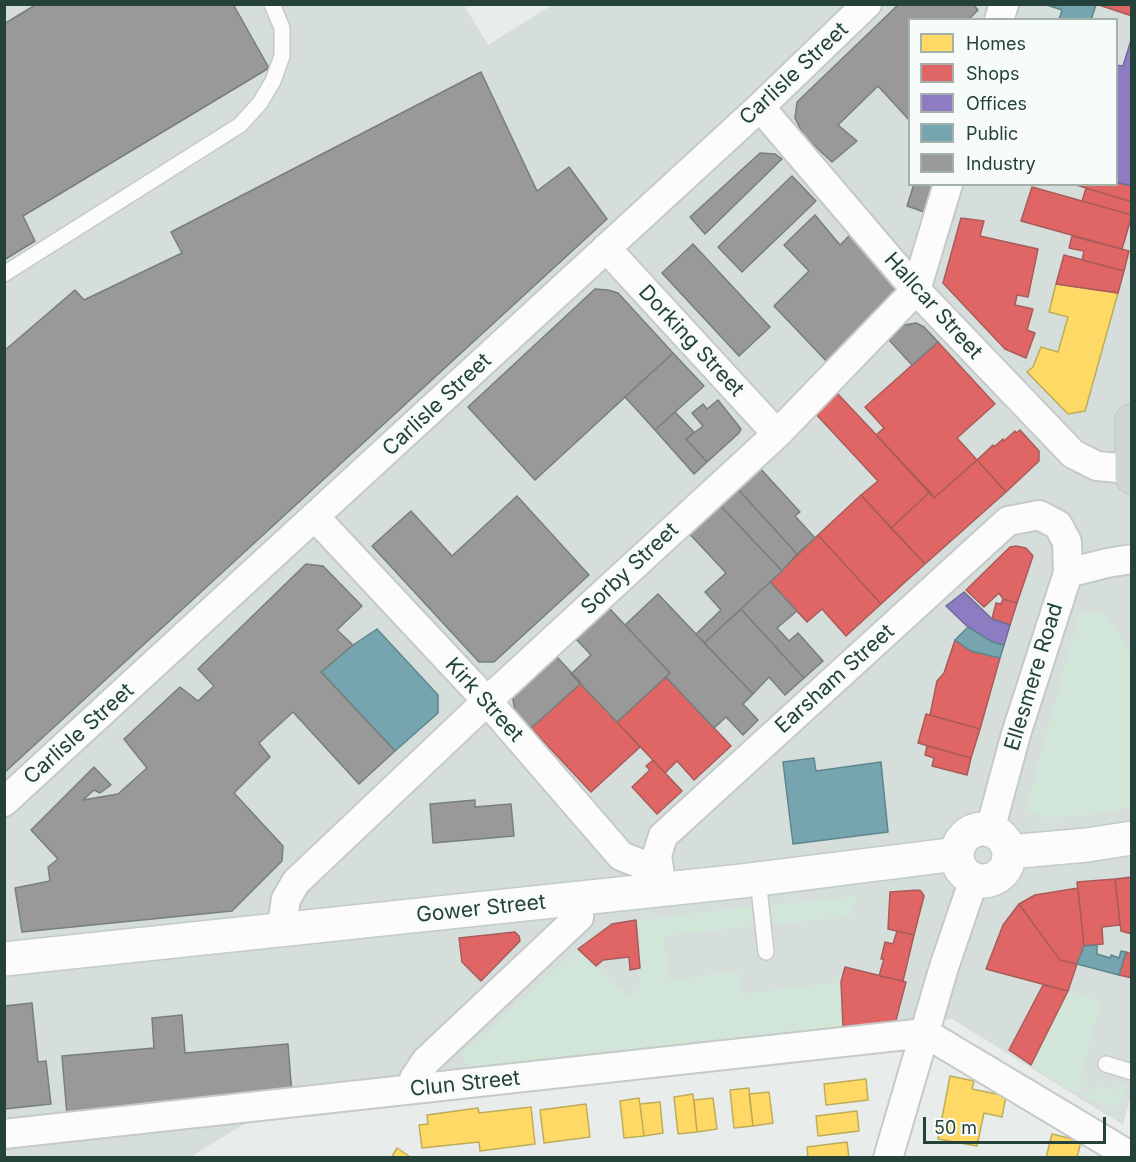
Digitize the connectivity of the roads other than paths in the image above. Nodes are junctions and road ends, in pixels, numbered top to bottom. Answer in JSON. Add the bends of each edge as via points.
{"nodes":[{"id":1,"x":272,"y":4,"type":"edge"},
{"id":2,"x":867,"y":4,"type":"edge"},
{"id":3,"x":760,"y":107,"type":"junction"},
{"id":4,"x":947,"y":186,"type":"edge"},
{"id":5,"x":606,"y":248,"type":"junction"},
{"id":6,"x":4,"y":274,"type":"edge"},
{"id":7,"x":916,"y":290,"type":"junction"},
{"id":8,"x":1131,"y":421,"type":"edge"},
{"id":9,"x":777,"y":434,"type":"junction"},
{"id":10,"x":1131,"y":473,"type":"edge"},
{"id":11,"x":316,"y":518,"type":"junction"},
{"id":12,"x":1058,"y":525,"type":"joint"},
{"id":13,"x":1131,"y":559,"type":"edge"},
{"id":14,"x":1068,"y":573,"type":"junction"},
{"id":15,"x":487,"y":701,"type":"junction"},
{"id":16,"x":4,"y":802,"type":"edge"},
{"id":17,"x":1131,"y":838,"type":"edge"},
{"id":18,"x":1000,"y":841,"type":"junction"},
{"id":19,"x":965,"y":867,"type":"junction"},
{"id":20,"x":758,"y":879,"type":"junction"},
{"id":21,"x":660,"y":880,"type":"junction"},
{"id":22,"x":578,"y":898,"type":"junction"},
{"id":23,"x":282,"y":931,"type":"junction"},
{"id":24,"x":766,"y":952,"type":"dead end"},
{"id":25,"x":4,"y":959,"type":"edge"},
{"id":26,"x":925,"y":1033,"type":"junction"},
{"id":27,"x":1106,"y":1064,"type":"dead end"},
{"id":28,"x":1131,"y":1072,"type":"edge"},
{"id":29,"x":413,"y":1089,"type":"junction"},
{"id":30,"x":4,"y":1134,"type":"edge"},
{"id":31,"x":1128,"y":1150,"type":"edge"},
{"id":32,"x":888,"y":1158,"type":"edge"}],
"edges":[{"from":1,"to":6,"type":"lane","via":[[282,27],[282,56],[260,103],[240,125]]},
{"from":2,"to":3,"type":"street","name":"Carlisle Street"},
{"from":3,"to":5,"type":"street","name":"Carlisle Street"},
{"from":3,"to":7,"type":"street","name":"Hallcar Street"},
{"from":4,"to":7,"type":"street","name":"Sorby Street"},
{"from":5,"to":9,"type":"street","name":"Dorking Street"},
{"from":5,"to":11,"type":"street","name":"Carlisle Street"},
{"from":7,"to":9,"type":"street","name":"Sorby Street"},
{"from":7,"to":10,"type":"street","name":"Hallcar Street","via":[[1072,454],[1096,466]]},
{"from":8,"to":10,"type":"main road"},
{"from":9,"to":15,"type":"street","name":"Sorby Street"},
{"from":11,"to":15,"type":"street","name":"Kirk Street"},
{"from":11,"to":16,"type":"street","name":"Carlisle Street"},
{"from":12,"to":14,"type":"street","name":"Ellesmere Road","via":[[1067,542]]},
{"from":12,"to":21,"type":"street","name":"Earsham Street","via":[[1039,515],[1008,521],[663,836],[657,855]]},
{"from":13,"to":14,"type":"street"},
{"from":14,"to":18,"type":"street","name":"Ellesmere Road","via":[[1016,734]]},
{"from":15,"to":21,"type":"street","name":"Kirk Street","via":[[621,856]]},
{"from":15,"to":23,"type":"street","name":"Sorby Street","via":[[296,882],[286,899]]},
{"from":17,"to":18,"type":"main road","via":[[1087,845]]},
{"from":18,"to":19,"type":"main road","via":[[981,829],[972,831],[959,845]]},
{"from":18,"to":19,"type":"main road","via":[[1006,867],[1001,874],[984,881]]},
{"from":19,"to":20,"type":"main road","name":"Gower Street"},
{"from":19,"to":26,"type":"street","via":[[963,908]]},
{"from":20,"to":21,"type":"main road","name":"Gower Street"},
{"from":20,"to":24,"type":"lane"},
{"from":21,"to":22,"type":"main road","name":"Gower Street"},
{"from":22,"to":23,"type":"main road","name":"Gower Street"},
{"from":22,"to":29,"type":"street","via":[[579,917],[438,1048],[414,1079]]},
{"from":23,"to":25,"type":"main road","name":"Gower Street"},
{"from":26,"to":29,"type":"street","name":"Clun Street"},
{"from":26,"to":31,"type":"street"},
{"from":26,"to":32,"type":"street"},
{"from":27,"to":28,"type":"lane"},
{"from":29,"to":30,"type":"street","name":"Clun Street"}]}
